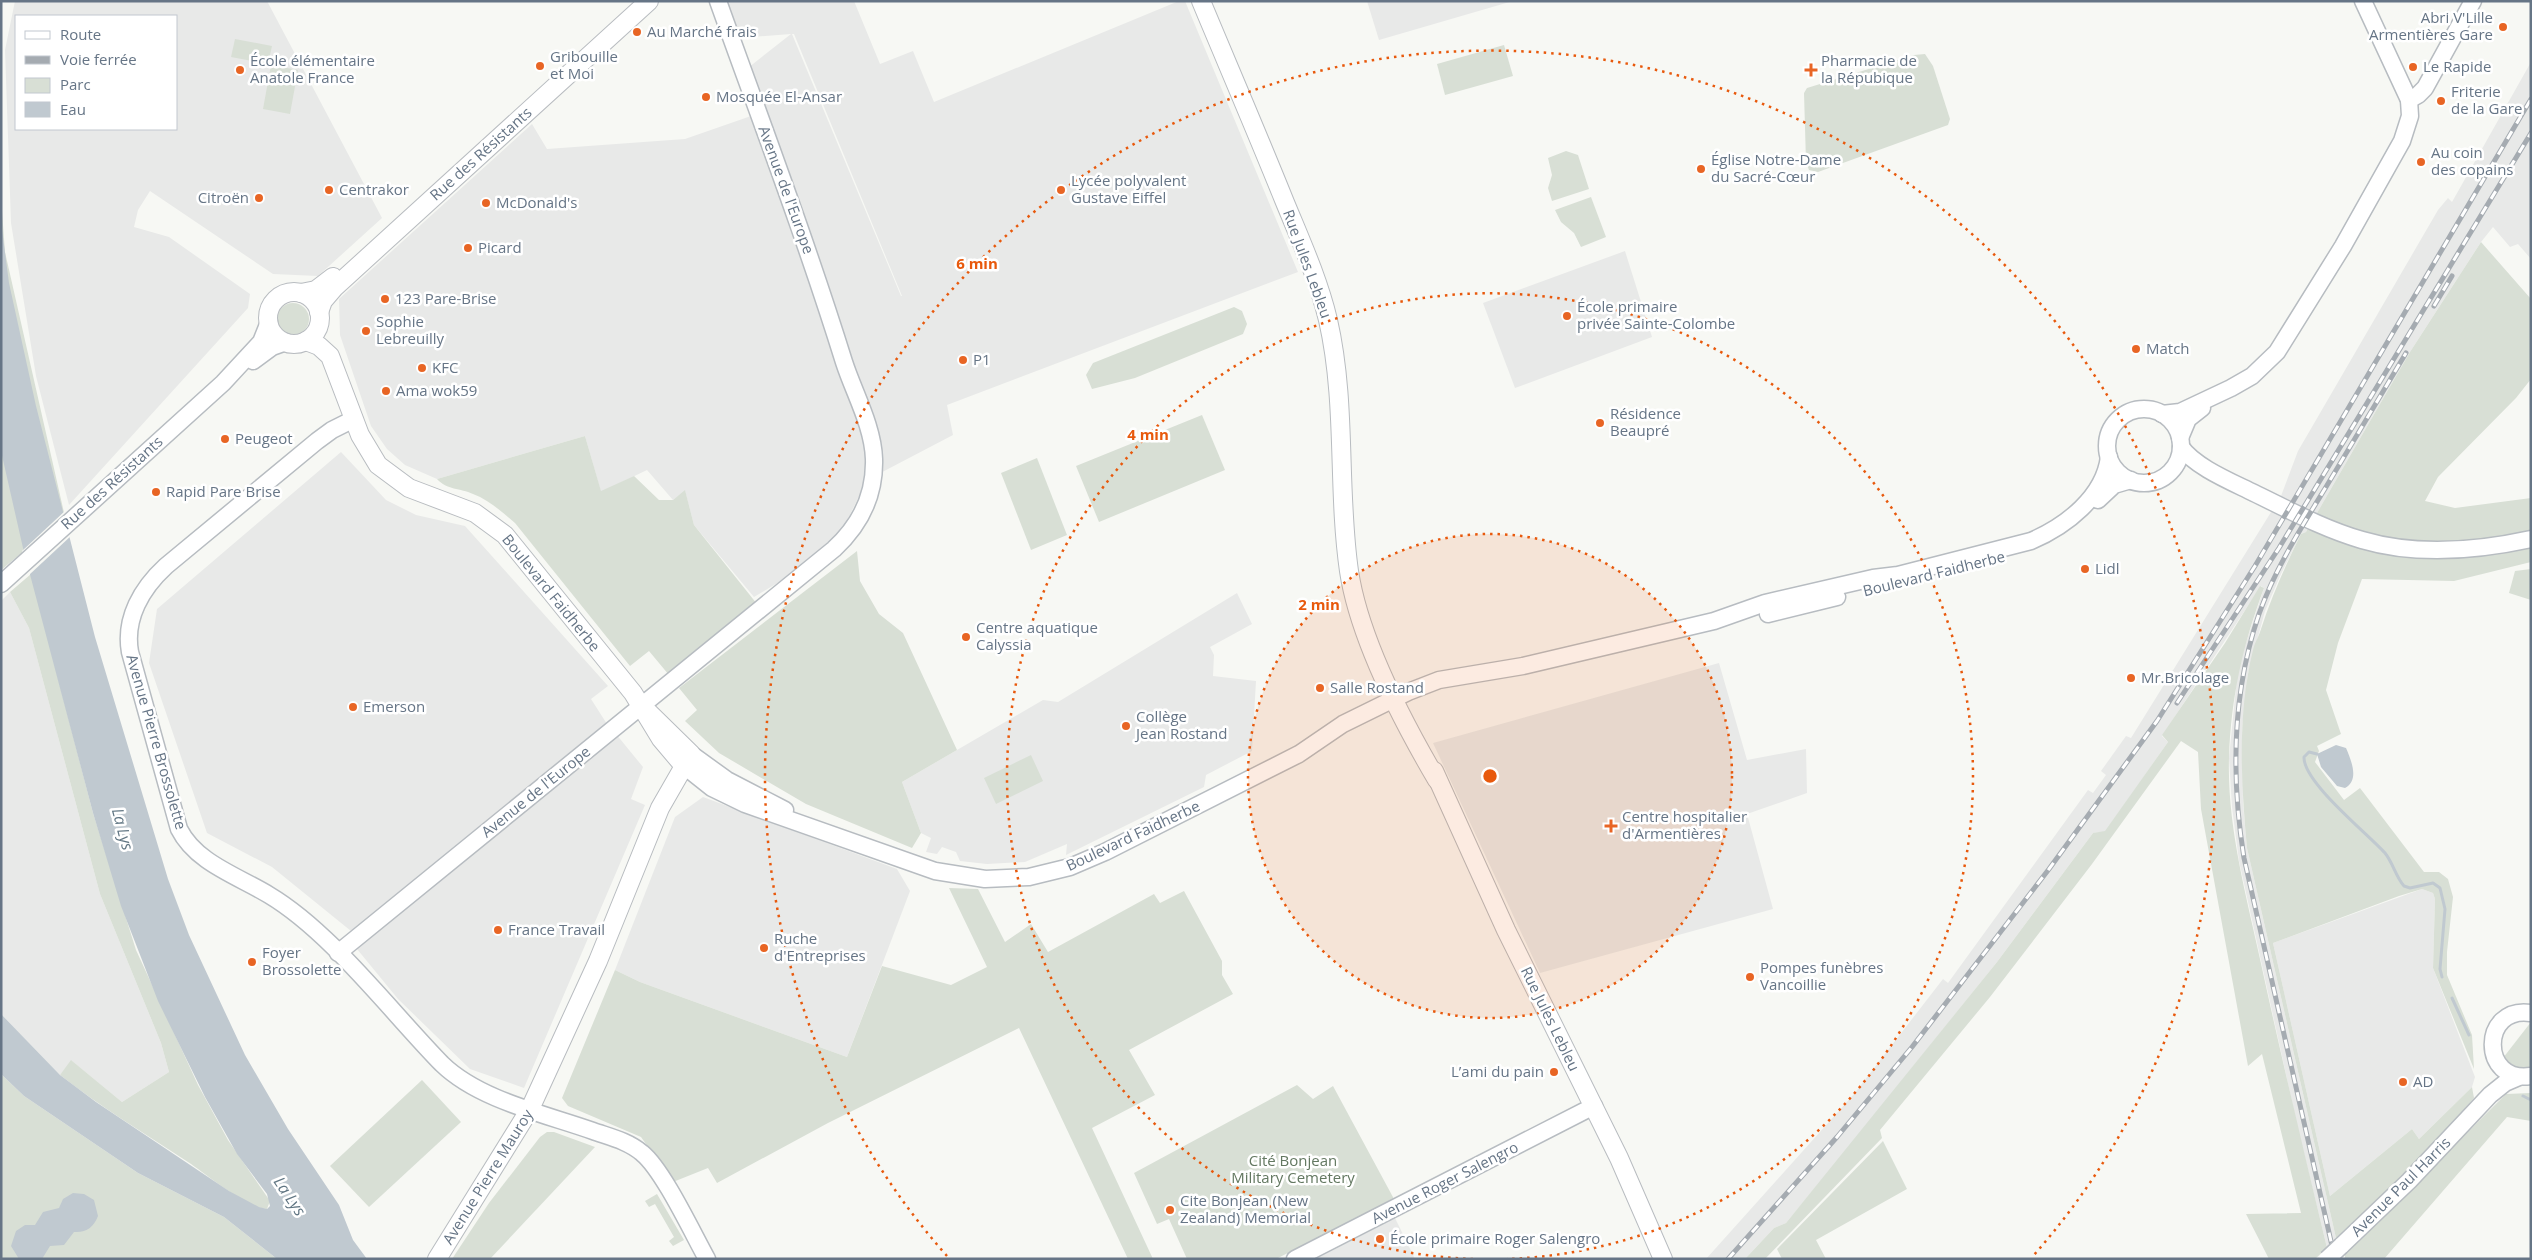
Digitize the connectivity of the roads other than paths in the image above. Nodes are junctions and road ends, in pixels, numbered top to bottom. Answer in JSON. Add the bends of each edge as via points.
{"nodes":[{"id":1,"x":637,"y":1,"type":"edge"},
{"id":2,"x":649,"y":1,"type":"edge"},
{"id":3,"x":718,"y":1,"type":"edge"},
{"id":4,"x":1201,"y":1,"type":"edge"},
{"id":5,"x":2363,"y":1,"type":"edge"},
{"id":6,"x":2473,"y":1,"type":"edge"},
{"id":7,"x":2409,"y":100,"type":"junction"},
{"id":8,"x":2343,"y":246,"type":"junction"},
{"id":9,"x":301,"y":294,"type":"junction"},
{"id":10,"x":319,"y":318,"type":"junction"},
{"id":11,"x":269,"y":322,"type":"junction"},
{"id":12,"x":306,"y":341,"type":"junction"},
{"id":13,"x":286,"y":342,"type":"junction"},
{"id":14,"x":337,"y":370,"type":"junction"},
{"id":15,"x":223,"y":383,"type":"junction"},
{"id":16,"x":2162,"y":414,"type":"junction"},
{"id":17,"x":354,"y":419,"type":"junction"},
{"id":18,"x":2180,"y":442,"type":"junction"},
{"id":19,"x":2109,"y":457,"type":"junction"},
{"id":20,"x":2171,"y":471,"type":"junction"},
{"id":21,"x":2225,"y":478,"type":"junction"},
{"id":22,"x":2131,"y":480,"type":"junction"},
{"id":23,"x":2531,"y":533,"type":"edge"},
{"id":24,"x":2531,"y":539,"type":"edge"},
{"id":25,"x":2500,"y":544,"type":"junction"},
{"id":26,"x":1,"y":584,"type":"edge"},
{"id":27,"x":1714,"y":621,"type":"junction"},
{"id":28,"x":1400,"y":701,"type":"junction"},
{"id":29,"x":642,"y":706,"type":"junction"},
{"id":30,"x":687,"y":759,"type":"junction"},
{"id":31,"x":338,"y":953,"type":"junction"},
{"id":32,"x":2531,"y":1012,"type":"edge"},
{"id":33,"x":2498,"y":1063,"type":"junction"},
{"id":34,"x":2525,"y":1077,"type":"edge"},
{"id":35,"x":1594,"y":1106,"type":"junction"},
{"id":36,"x":535,"y":1111,"type":"junction"},
{"id":37,"x":2473,"y":1112,"type":"junction"},
{"id":38,"x":439,"y":1256,"type":"edge"},
{"id":39,"x":707,"y":1259,"type":"edge"},
{"id":40,"x":1295,"y":1259,"type":"edge"},
{"id":41,"x":1663,"y":1259,"type":"edge"},
{"id":42,"x":2326,"y":1259,"type":"edge"}],
"edges":[{"from":1,"to":9,"type":"main road","name":"Rue des Résistants","via":[[323,287]]},
{"from":2,"to":10,"type":"main road","name":"Rue des Résistants","via":[[335,287],[325,298]]},
{"from":3,"to":29,"type":"street","name":"Avenue de l'Europe","via":[[832,322],[872,444],[874,471],[870,496],[859,521],[841,543]]},
{"from":4,"to":28,"type":"main road","name":"Rue Jules Lebleu","via":[[1324,304],[1340,395],[1349,573]]},
{"from":5,"to":7,"type":"street"},
{"from":6,"to":7,"type":"street","via":[[2424,88]]},
{"from":7,"to":8,"type":"street","via":[[2406,134]]},
{"from":8,"to":16,"type":"street","via":[[2270,360],[2252,376],[2215,396],[2180,412]]},
{"from":8,"to":18,"type":"street","via":[[2318,304],[2283,361],[2260,379],[2195,412],[2185,422]]},
{"from":9,"to":10,"type":"main road","via":[[314,301]]},
{"from":9,"to":11,"type":"main road","via":[[288,294],[276,300],[270,309]]},
{"from":10,"to":12,"type":"main road","via":[[314,334]]},
{"from":10,"to":14,"type":"main road","name":"Boulevard Faidherbe"},
{"from":11,"to":13,"type":"main road","via":[[274,333]]},
{"from":11,"to":15,"type":"street","name":"Rue des Résistants","via":[[261,342]]},
{"from":12,"to":13,"type":"main road"},
{"from":12,"to":14,"type":"main road","name":"Boulevard Faidherbe","via":[[326,351]]},
{"from":13,"to":15,"type":"street","name":"Rue des Résistants","via":[[263,352]]},
{"from":14,"to":17,"type":"main road","name":"Boulevard Faidherbe"},
{"from":15,"to":26,"type":"street","name":"Rue des Résistants"},
{"from":16,"to":18,"type":"street","via":[[2172,422]]},
{"from":16,"to":19,"type":"street","via":[[2141,409],[2121,417],[2109,436]]},
{"from":17,"to":29,"type":"main road","name":"Boulevard Faidherbe","via":[[366,448],[392,478],[423,496],[475,513],[505,535]]},
{"from":17,"to":31,"type":"street","name":"Avenue Pierre Brossolette","via":[[317,441],[159,572],[135,606],[128,640],[142,702],[182,835],[202,856],[287,907]]},
{"from":18,"to":20,"type":"street","via":[[2178,460]]},
{"from":18,"to":21,"type":"street","via":[[2189,456]]},
{"from":19,"to":22,"type":"street","via":[[2116,470]]},
{"from":19,"to":27,"type":"street","name":"Boulevard Faidherbe","via":[[2103,480],[2091,498],[2060,525],[2037,538],[1898,575],[1765,603]]},
{"from":20,"to":21,"type":"street","via":[[2193,468]]},
{"from":20,"to":22,"type":"street","via":[[2151,482]]},
{"from":21,"to":25,"type":"street","via":[[2329,529],[2374,544],[2435,550]]},
{"from":22,"to":27,"type":"street","name":"Boulevard Faidherbe","via":[[2110,487],[2080,519],[2059,535],[2017,554],[1914,576],[1754,617]]},
{"from":23,"to":25,"type":"street"},
{"from":24,"to":25,"type":"street"},
{"from":27,"to":28,"type":"street","name":"Boulevard Faidherbe","via":[[1523,666]]},
{"from":28,"to":30,"type":"street","name":"Boulevard Faidherbe","via":[[1332,731],[1299,754],[1093,858],[1038,875],[995,879],[948,874],[737,801],[704,783]]},
{"from":28,"to":35,"type":"main road","name":"Rue Jules Lebleu","via":[[1506,930]]},
{"from":29,"to":30,"type":"main road","name":"Boulevard Faidherbe","via":[[657,734]]},
{"from":29,"to":31,"type":"street","name":"Avenue de l'Europe"},
{"from":30,"to":36,"type":"main road","name":"Avenue Pierre Mauroy","via":[[660,808]]},
{"from":31,"to":36,"type":"street","name":"Avenue Pierre Brossolette","via":[[455,1076],[476,1088]]},
{"from":32,"to":33,"type":"street","name":"Avenue Paul Harris","via":[[2510,1015],[2496,1028],[2492,1047]]},
{"from":33,"to":34,"type":"street","name":"Avenue Paul Harris","via":[[2507,1072]]},
{"from":33,"to":37,"type":"street","name":"Avenue Paul Harris","via":[[2492,1083]]},
{"from":34,"to":37,"type":"street","name":"Avenue Paul Harris","via":[[2503,1084]]},
{"from":35,"to":40,"type":"street","name":"Avenue Roger Salengro"},
{"from":35,"to":41,"type":"main road","name":"Rue Jules Lebleu"},
{"from":36,"to":38,"type":"main road","name":"Avenue Pierre Mauroy","via":[[507,1166]]},
{"from":36,"to":39,"type":"street","name":"Avenue Pierre Brossolette","via":[[618,1140],[641,1152],[655,1169]]},
{"from":37,"to":42,"type":"street","name":"Avenue Paul Harris","bridge":true,"via":[[2420,1170]]}]}
